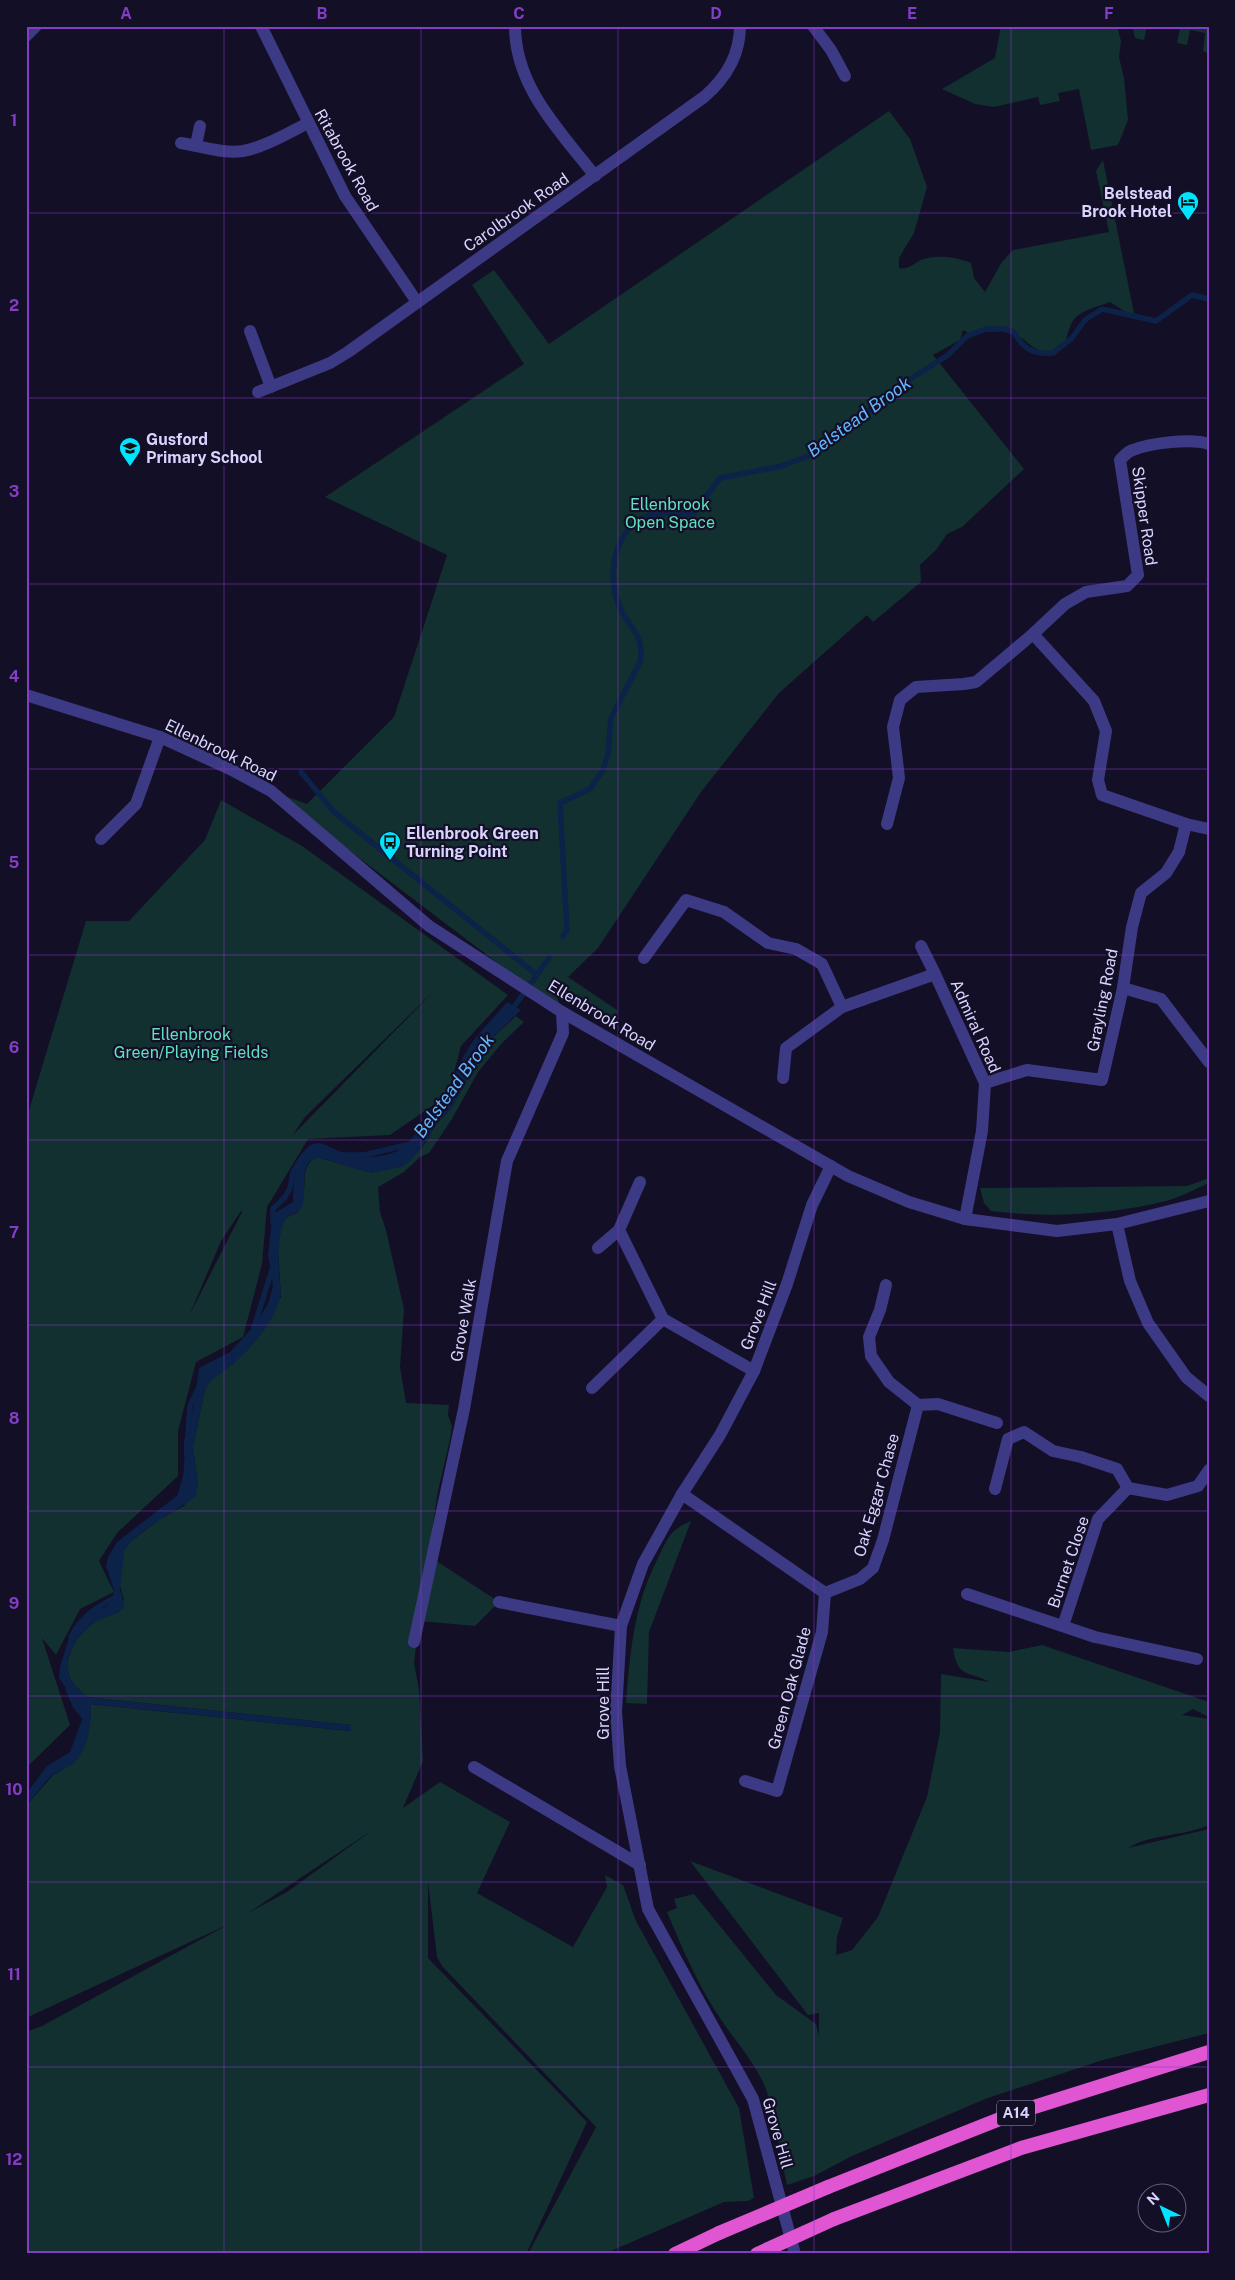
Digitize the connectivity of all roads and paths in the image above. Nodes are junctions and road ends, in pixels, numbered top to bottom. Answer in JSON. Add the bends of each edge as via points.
{"nodes":[{"id":1,"x":36,"y":26,"type":"edge"},
{"id":2,"x":261,"y":26,"type":"edge"},
{"id":3,"x":515,"y":26,"type":"edge"},
{"id":4,"x":740,"y":26,"type":"edge"},
{"id":5,"x":813,"y":26,"type":"edge"},
{"id":6,"x":26,"y":36,"type":"edge"},
{"id":7,"x":845,"y":76,"type":"dead end"},
{"id":8,"x":308,"y":124,"type":"junction"},
{"id":9,"x":200,"y":126,"type":"dead end"},
{"id":10,"x":181,"y":142,"type":"dead end"},
{"id":11,"x":196,"y":145,"type":"junction"},
{"id":12,"x":595,"y":176,"type":"junction"},
{"id":13,"x":417,"y":302,"type":"junction"},
{"id":14,"x":250,"y":331,"type":"dead end"},
{"id":15,"x":271,"y":387,"type":"junction"},
{"id":16,"x":258,"y":392,"type":"dead end"},
{"id":17,"x":1209,"y":444,"type":"edge"},
{"id":18,"x":1033,"y":634,"type":"junction"},
{"id":19,"x":26,"y":695,"type":"edge"},
{"id":20,"x":160,"y":737,"type":"junction"},
{"id":21,"x":887,"y":824,"type":"dead end"},
{"id":22,"x":1186,"y":824,"type":"junction"},
{"id":23,"x":1209,"y":829,"type":"edge"},
{"id":24,"x":101,"y":839,"type":"dead end"},
{"id":25,"x":921,"y":946,"type":"dead end"},
{"id":26,"x":644,"y":958,"type":"dead end"},
{"id":27,"x":934,"y":974,"type":"junction"},
{"id":28,"x":1123,"y":988,"type":"junction"},
{"id":29,"x":842,"y":1008,"type":"junction"},
{"id":30,"x":562,"y":1012,"type":"junction"},
{"id":31,"x":1209,"y":1062,"type":"edge"},
{"id":32,"x":783,"y":1078,"type":"dead end"},
{"id":33,"x":984,"y":1083,"type":"junction"},
{"id":34,"x":831,"y":1166,"type":"junction"},
{"id":35,"x":640,"y":1182,"type":"dead end"},
{"id":36,"x":1209,"y":1201,"type":"edge"},
{"id":37,"x":966,"y":1219,"type":"junction"},
{"id":38,"x":1117,"y":1224,"type":"junction"},
{"id":39,"x":619,"y":1230,"type":"junction"},
{"id":40,"x":598,"y":1248,"type":"dead end"},
{"id":41,"x":886,"y":1285,"type":"dead end"},
{"id":42,"x":664,"y":1319,"type":"junction"},
{"id":43,"x":754,"y":1371,"type":"junction"},
{"id":44,"x":592,"y":1388,"type":"dead end"},
{"id":45,"x":1209,"y":1396,"type":"edge"},
{"id":46,"x":918,"y":1406,"type":"junction"},
{"id":47,"x":997,"y":1424,"type":"dead end"},
{"id":48,"x":1209,"y":1470,"type":"edge"},
{"id":49,"x":1128,"y":1488,"type":"junction"},
{"id":50,"x":995,"y":1489,"type":"dead end"},
{"id":51,"x":682,"y":1494,"type":"junction"},
{"id":52,"x":825,"y":1593,"type":"junction"},
{"id":53,"x":968,"y":1594,"type":"dead end"},
{"id":54,"x":499,"y":1602,"type":"dead end"},
{"id":55,"x":621,"y":1626,"type":"junction"},
{"id":56,"x":1063,"y":1626,"type":"junction"},
{"id":57,"x":414,"y":1642,"type":"dead end"},
{"id":58,"x":1197,"y":1659,"type":"dead end"},
{"id":59,"x":474,"y":1767,"type":"dead end"},
{"id":60,"x":745,"y":1781,"type":"dead end"},
{"id":61,"x":640,"y":1865,"type":"junction"},
{"id":62,"x":1209,"y":2052,"type":"edge"},
{"id":63,"x":1209,"y":2096,"type":"edge"},
{"id":64,"x":675,"y":2254,"type":"edge"},
{"id":65,"x":757,"y":2254,"type":"edge"},
{"id":66,"x":795,"y":2254,"type":"edge"}],
"edges":[{"from":1,"to":6,"type":"street"},
{"from":2,"to":8,"type":"street","name":"Ritabrook Road"},
{"from":3,"to":12,"type":"street","via":[[517,51],[528,84]]},
{"from":4,"to":12,"type":"street","name":"Carolbrook Road","via":[[732,63],[717,86]]},
{"from":5,"to":7,"type":"street"},
{"from":8,"to":11,"type":"street","via":[[243,151]]},
{"from":8,"to":13,"type":"street","name":"Ritabrook Road","via":[[345,196]]},
{"from":9,"to":11,"type":"street"},
{"from":10,"to":11,"type":"street"},
{"from":12,"to":13,"type":"street","name":"Carolbrook Road"},
{"from":13,"to":15,"type":"street","name":"Carolbrook Road","via":[[339,358]]},
{"from":14,"to":15,"type":"street"},
{"from":15,"to":16,"type":"street","name":"Carolbrook Road"},
{"from":17,"to":18,"type":"street","name":"Skipper Road","via":[[1166,444],[1131,450],[1120,460],[1138,575],[1127,586],[1086,592],[1065,604]]},
{"from":18,"to":21,"type":"street","via":[[976,682],[916,687],[900,700],[892,727],[899,778]]},
{"from":18,"to":22,"type":"street","via":[[1094,701],[1106,731],[1098,780],[1102,796]]},
{"from":19,"to":20,"type":"street","name":"Ellenbrook Road"},
{"from":20,"to":24,"type":"street","via":[[136,804]]},
{"from":20,"to":30,"type":"street","name":"Ellenbrook Road","via":[[271,791],[429,926]]},
{"from":22,"to":23,"type":"street"},
{"from":22,"to":28,"type":"street","name":"Grayling Road","via":[[1180,852],[1166,873],[1141,893],[1132,927]]},
{"from":25,"to":27,"type":"street"},
{"from":26,"to":29,"type":"street","via":[[686,900],[724,912],[768,943],[796,949],[822,964]]},
{"from":27,"to":29,"type":"street","name":"Admiral Road"},
{"from":27,"to":33,"type":"street","name":"Admiral Road"},
{"from":28,"to":31,"type":"street","via":[[1161,999]]},
{"from":28,"to":33,"type":"street","name":"Grayling Road","via":[[1102,1080],[1027,1070]]},
{"from":29,"to":32,"type":"street","name":"Admiral Road","via":[[786,1048]]},
{"from":30,"to":34,"type":"street","name":"Ellenbrook Road"},
{"from":30,"to":57,"type":"street","name":"Grove Walk","via":[[563,1033],[507,1161],[464,1410]]},
{"from":33,"to":37,"type":"street","name":"Admiral Road","via":[[982,1131]]},
{"from":34,"to":37,"type":"street","name":"Ellenbrook Road","via":[[909,1202]]},
{"from":34,"to":43,"type":"street","name":"Grove Hill","via":[[812,1205]]},
{"from":35,"to":39,"type":"street"},
{"from":36,"to":38,"type":"street","name":"Ellenbrook Road"},
{"from":37,"to":38,"type":"street","name":"Ellenbrook Road","via":[[1057,1231]]},
{"from":38,"to":45,"type":"street","via":[[1130,1281],[1148,1323],[1186,1377]]},
{"from":39,"to":40,"type":"street"},
{"from":39,"to":42,"type":"street"},
{"from":41,"to":46,"type":"street","via":[[870,1337],[871,1356],[889,1382]]},
{"from":42,"to":43,"type":"street"},
{"from":42,"to":44,"type":"street"},
{"from":43,"to":51,"type":"street","name":"Grove Hill","via":[[720,1435]]},
{"from":46,"to":47,"type":"street","via":[[938,1404]]},
{"from":46,"to":52,"type":"street","name":"Oak Eggar Chase","via":[[884,1540],[873,1568],[860,1579]]},
{"from":48,"to":49,"type":"street","via":[[1198,1486],[1167,1495]]},
{"from":49,"to":50,"type":"street","via":[[1117,1469],[1053,1451],[1024,1432],[1008,1438]]},
{"from":49,"to":56,"type":"street","name":"Burnet Close","via":[[1098,1519]]},
{"from":51,"to":52,"type":"street"},
{"from":51,"to":55,"type":"street","name":"Grove Hill","via":[[643,1564]]},
{"from":52,"to":60,"type":"street","name":"Green Oak Glade","via":[[822,1632],[777,1791]]},
{"from":53,"to":56,"type":"street","name":"Burnet Close"},
{"from":54,"to":55,"type":"street"},
{"from":55,"to":61,"type":"street","name":"Grove Hill","via":[[616,1712],[620,1766]]},
{"from":56,"to":58,"type":"street","name":"Burnet Close","via":[[1094,1637]]},
{"from":59,"to":61,"type":"street"},
{"from":61,"to":66,"type":"street","name":"Grove Hill","via":[[648,1909],[753,2099]]},
{"from":62,"to":64,"type":"highway","number":"A14","bridge":true,"via":[[1015,2113],[828,2187]]},
{"from":63,"to":65,"type":"highway","number":"A14","bridge":true,"via":[[1021,2148],[834,2220]]}]}
